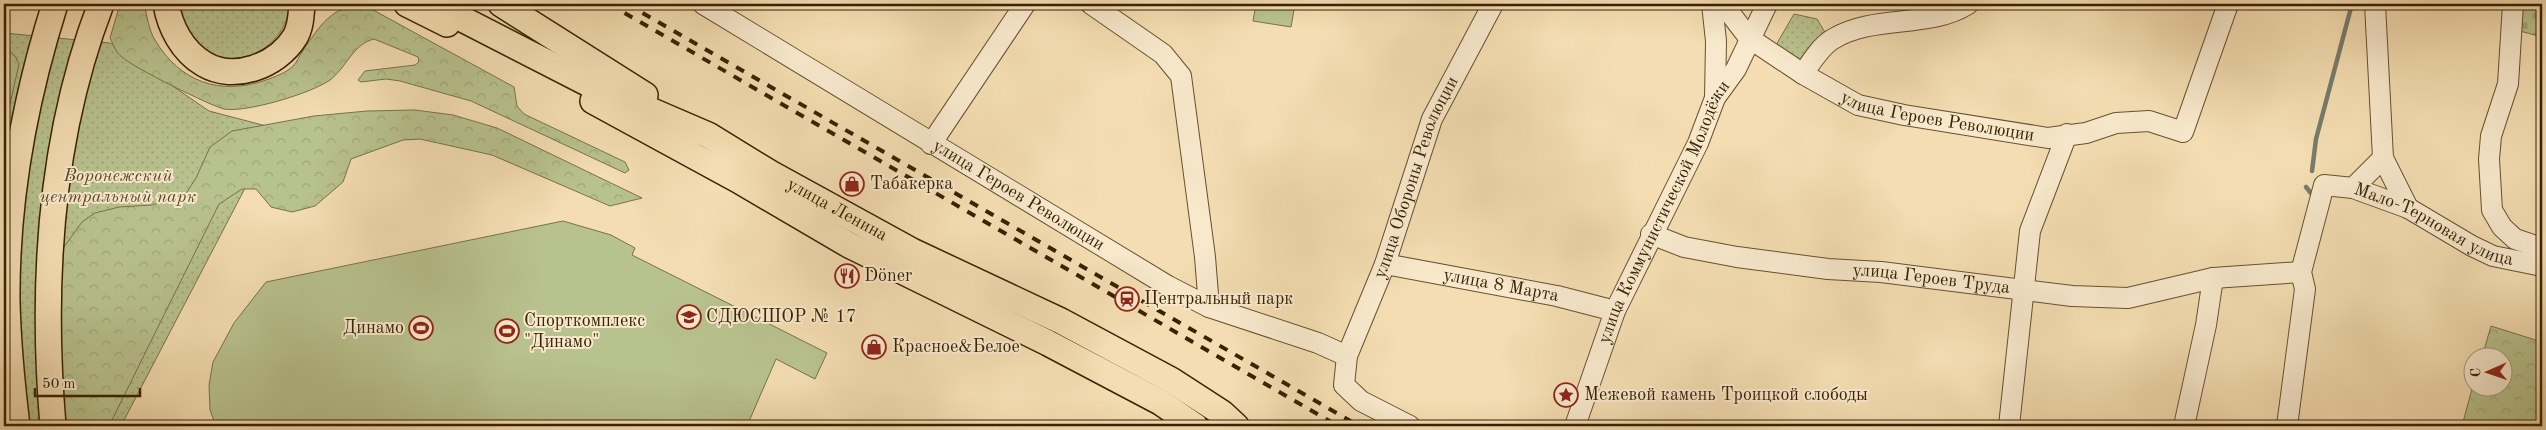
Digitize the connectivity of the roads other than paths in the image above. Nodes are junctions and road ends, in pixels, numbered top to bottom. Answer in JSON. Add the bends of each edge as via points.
{"nodes":[{"id":1,"x":55,"y":4,"type":"edge"},
{"id":2,"x":101,"y":4,"type":"edge"},
{"id":3,"x":166,"y":4,"type":"edge"},
{"id":4,"x":302,"y":4,"type":"edge"},
{"id":5,"x":407,"y":4,"type":"edge"},
{"id":6,"x":433,"y":4,"type":"edge"},
{"id":7,"x":501,"y":4,"type":"edge"},
{"id":8,"x":703,"y":4,"type":"edge"},
{"id":9,"x":1025,"y":4,"type":"edge"},
{"id":10,"x":1091,"y":4,"type":"edge"},
{"id":11,"x":1493,"y":4,"type":"edge"},
{"id":12,"x":1712,"y":4,"type":"edge"},
{"id":13,"x":1723,"y":4,"type":"edge"},
{"id":14,"x":1766,"y":4,"type":"edge"},
{"id":15,"x":1968,"y":4,"type":"edge"},
{"id":16,"x":2228,"y":4,"type":"edge"},
{"id":17,"x":2375,"y":4,"type":"edge"},
{"id":18,"x":2513,"y":4,"type":"edge"},
{"id":19,"x":1749,"y":38,"type":"junction"},
{"id":20,"x":1803,"y":74,"type":"junction"},
{"id":21,"x":1715,"y":98,"type":"junction"},
{"id":22,"x":2067,"y":134,"type":"junction"},
{"id":23,"x":708,"y":135,"type":"junction"},
{"id":24,"x":931,"y":144,"type":"junction"},
{"id":25,"x":2383,"y":158,"type":"junction"},
{"id":26,"x":765,"y":183,"type":"junction"},
{"id":27,"x":2353,"y":188,"type":"junction"},
{"id":28,"x":2408,"y":208,"type":"junction"},
{"id":29,"x":1651,"y":234,"type":"junction"},
{"id":30,"x":2542,"y":248,"type":"edge"},
{"id":31,"x":1385,"y":264,"type":"junction"},
{"id":32,"x":2542,"y":266,"type":"edge"},
{"id":33,"x":2301,"y":272,"type":"junction"},
{"id":34,"x":2213,"y":278,"type":"junction"},
{"id":35,"x":2024,"y":289,"type":"junction"},
{"id":36,"x":1209,"y":307,"type":"junction"},
{"id":37,"x":1615,"y":311,"type":"junction"},
{"id":38,"x":1348,"y":356,"type":"junction"},
{"id":39,"x":17,"y":426,"type":"edge"},
{"id":40,"x":53,"y":426,"type":"edge"},
{"id":41,"x":1195,"y":426,"type":"edge"},
{"id":42,"x":1236,"y":426,"type":"edge"},
{"id":43,"x":1410,"y":426,"type":"edge"},
{"id":44,"x":1575,"y":426,"type":"edge"},
{"id":45,"x":2009,"y":426,"type":"edge"},
{"id":46,"x":2184,"y":426,"type":"edge"},
{"id":47,"x":2287,"y":426,"type":"edge"}],
"edges":[{"from":1,"to":39,"type":"main road","via":[[31,90],[10,235],[10,365]]},
{"from":2,"to":40,"type":"main road","via":[[72,97],[58,167],[50,237],[48,363]]},
{"from":3,"to":4,"type":"main road","via":[[168,18],[190,53],[204,64],[243,71],[273,61],[284,51],[295,37],[301,21]]},
{"from":5,"to":26,"type":"main road","name":"улица Ленина"},
{"from":6,"to":23,"type":"main road","name":"улица Ленина","via":[[586,83]]},
{"from":7,"to":23,"type":"main road"},
{"from":8,"to":24,"type":"street","name":"улица Героев Революции"},
{"from":9,"to":24,"type":"street"},
{"from":10,"to":36,"type":"street","via":[[1163,54],[1181,76]]},
{"from":11,"to":31,"type":"street","name":"улица Обороны Революции","via":[[1432,119]]},
{"from":12,"to":21,"type":"street","via":[[1716,42]]},
{"from":13,"to":19,"type":"street","name":"улица Героев Революции"},
{"from":14,"to":19,"type":"street","name":"улица Коммунистической Молодёжи"},
{"from":15,"to":20,"type":"street","via":[[1952,12],[1865,27],[1833,39]]},
{"from":16,"to":22,"type":"street","name":"улица Героев Революции","via":[[2183,132],[2149,120],[2116,123],[2098,130]]},
{"from":17,"to":25,"type":"street"},
{"from":18,"to":30,"type":"street","via":[[2508,84],[2491,136],[2488,159],[2492,210],[2502,227],[2515,239]]},
{"from":19,"to":20,"type":"street","name":"улица Героев Революции"},
{"from":19,"to":21,"type":"street","name":"улица Коммунистической Молодёжи","via":[[1736,68]]},
{"from":20,"to":22,"type":"street","name":"улица Героев Революции","via":[[1858,105],[2048,138]]},
{"from":21,"to":29,"type":"street","name":"улица Коммунистической Молодёжи","via":[[1698,143]]},
{"from":22,"to":35,"type":"street","via":[[2030,231]]},
{"from":23,"to":26,"type":"main road","name":"улица Ленина"},
{"from":24,"to":36,"type":"street","name":"улица Героев Революции","via":[[1168,286]]},
{"from":25,"to":27,"type":"street"},
{"from":25,"to":28,"type":"street"},
{"from":26,"to":41,"type":"main road","name":"улица Ленина","via":[[849,245],[1048,343],[1160,402]]},
{"from":26,"to":42,"type":"main road","name":"улица Ленина","via":[[1061,321],[1162,376],[1222,413]]},
{"from":27,"to":28,"type":"street","name":"Мало-Терновая улица"},
{"from":27,"to":33,"type":"street","name":"Мало-Терновая улица","via":[[2324,184]]},
{"from":28,"to":32,"type":"street","name":"Мало-Терновая улица","via":[[2493,256]]},
{"from":29,"to":35,"type":"street","name":"улица Героев Труда","via":[[1684,247],[1737,257]]},
{"from":29,"to":37,"type":"street","name":"улица Коммунистической Молодёжи"},
{"from":31,"to":37,"type":"street","name":"улица 8 Марта","via":[[1557,296]]},
{"from":31,"to":38,"type":"street","name":"улица Обороны Революции"},
{"from":33,"to":34,"type":"street","name":"улица Героев Труда"},
{"from":33,"to":47,"type":"street","via":[[2305,289]]},
{"from":34,"to":35,"type":"street","name":"улица Героев Труда","via":[[2128,298],[2072,296]]},
{"from":34,"to":46,"type":"street"},
{"from":35,"to":45,"type":"street"},
{"from":36,"to":38,"type":"street","name":"улица Героев Революции"},
{"from":37,"to":44,"type":"street","name":"улица Коммунистической Молодёжи"},
{"from":38,"to":43,"type":"street","name":"улица Обороны Революции","via":[[1344,385],[1361,401]]}]}
